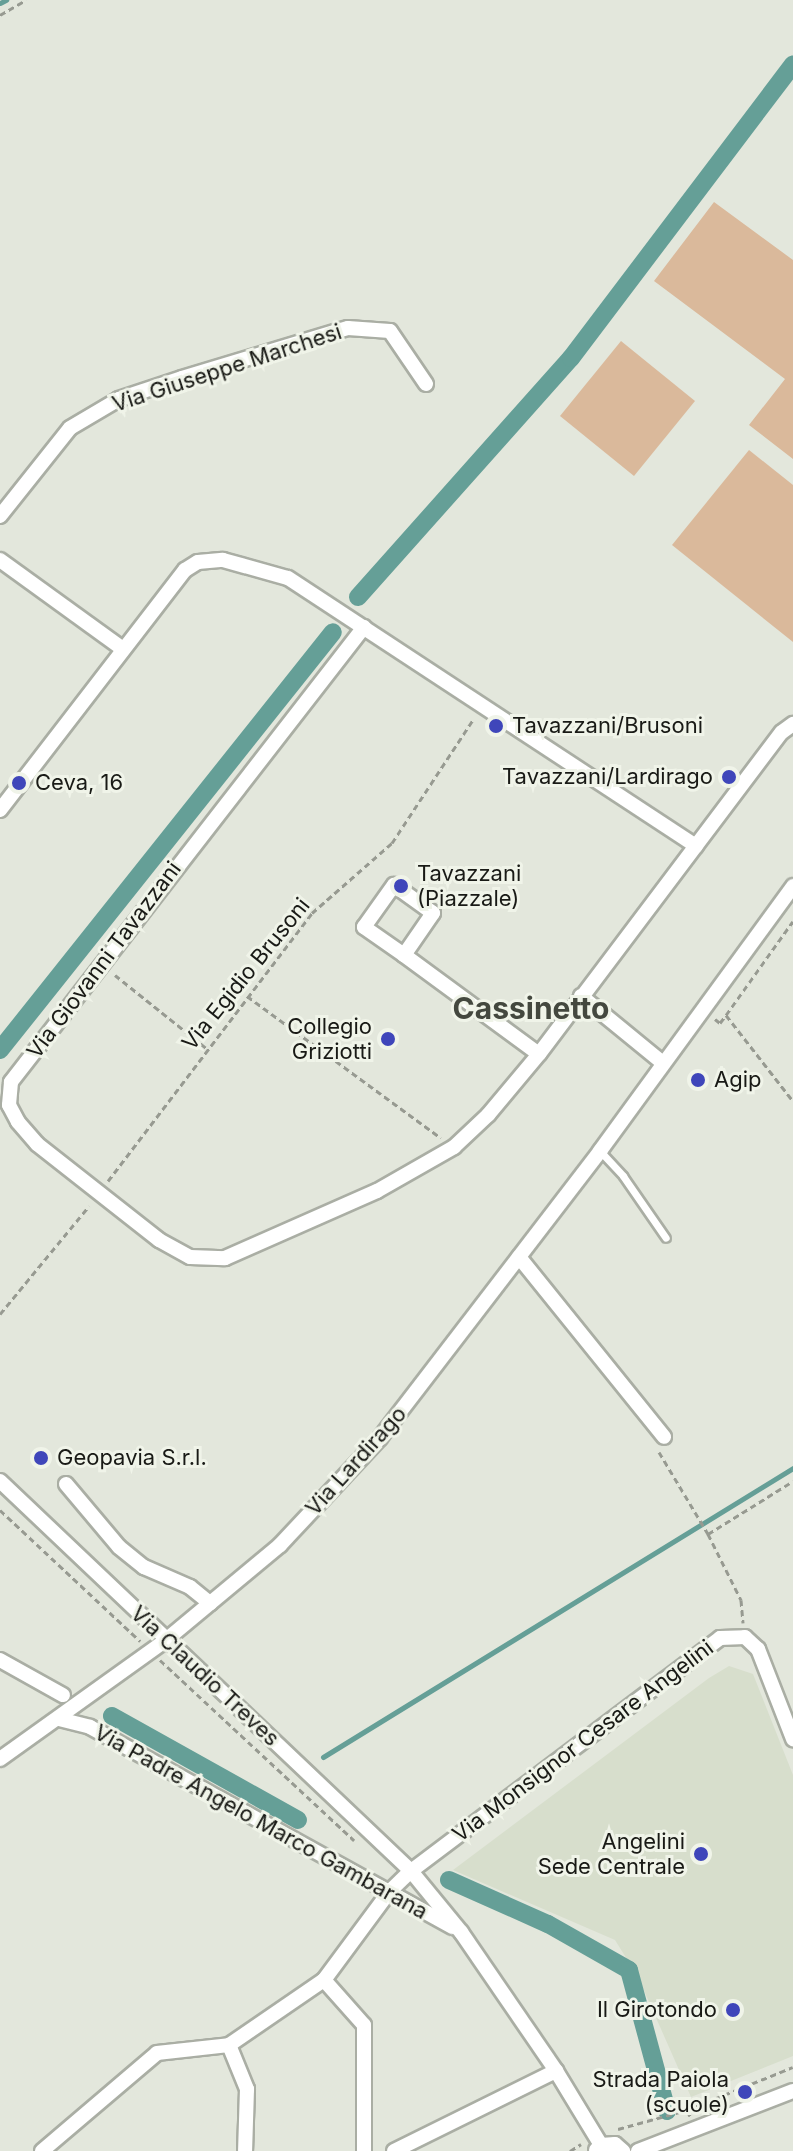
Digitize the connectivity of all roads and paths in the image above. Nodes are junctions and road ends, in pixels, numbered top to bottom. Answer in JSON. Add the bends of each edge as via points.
{"nodes":[{"id":1,"x":26,"y":0,"type":"edge"},
{"id":2,"x":0,"y":15,"type":"edge"},
{"id":3,"x":426,"y":384,"type":"dead end"},
{"id":4,"x":0,"y":516,"type":"edge"},
{"id":5,"x":0,"y":560,"type":"edge"},
{"id":6,"x":364,"y":627,"type":"junction"},
{"id":7,"x":123,"y":649,"type":"junction"},
{"id":8,"x":482,"y":706,"type":"junction"},
{"id":9,"x":793,"y":724,"type":"edge"},
{"id":10,"x":0,"y":810,"type":"edge"},
{"id":11,"x":696,"y":846,"type":"junction"},
{"id":12,"x":793,"y":886,"type":"edge"},
{"id":13,"x":793,"y":921,"type":"edge"},
{"id":14,"x":404,"y":955,"type":"junction"},
{"id":15,"x":100,"y":963,"type":"junction"},
{"id":16,"x":247,"y":996,"type":"junction"},
{"id":17,"x":581,"y":996,"type":"junction"},
{"id":18,"x":703,"y":1009,"type":"junction"},
{"id":19,"x":726,"y":1015,"type":"junction"},
{"id":20,"x":207,"y":1048,"type":"junction"},
{"id":21,"x":539,"y":1054,"type":"junction"},
{"id":22,"x":663,"y":1063,"type":"junction"},
{"id":23,"x":793,"y":1101,"type":"edge"},
{"id":24,"x":454,"y":1147,"type":"junction"},
{"id":25,"x":600,"y":1151,"type":"junction"},
{"id":26,"x":100,"y":1192,"type":"junction"},
{"id":27,"x":666,"y":1238,"type":"dead end"},
{"id":28,"x":519,"y":1257,"type":"junction"},
{"id":29,"x":0,"y":1314,"type":"edge"},
{"id":30,"x":664,"y":1437,"type":"joint"},
{"id":31,"x":0,"y":1481,"type":"edge"},
{"id":32,"x":793,"y":1481,"type":"edge"},
{"id":33,"x":66,"y":1484,"type":"dead end"},
{"id":34,"x":0,"y":1510,"type":"edge"},
{"id":35,"x":708,"y":1534,"type":"junction"},
{"id":36,"x":210,"y":1603,"type":"junction"},
{"id":37,"x":745,"y":1637,"type":"junction"},
{"id":38,"x":166,"y":1640,"type":"junction"},
{"id":39,"x":151,"y":1651,"type":"junction"},
{"id":40,"x":0,"y":1660,"type":"edge"},
{"id":41,"x":63,"y":1695,"type":"dead end"},
{"id":42,"x":59,"y":1719,"type":"junction"},
{"id":43,"x":793,"y":1739,"type":"edge"},
{"id":44,"x":0,"y":1759,"type":"edge"},
{"id":45,"x":359,"y":1845,"type":"dead end"},
{"id":46,"x":411,"y":1871,"type":"junction"},
{"id":47,"x":389,"y":1892,"type":"junction"},
{"id":48,"x":461,"y":1932,"type":"junction"},
{"id":49,"x":324,"y":1980,"type":"junction"},
{"id":50,"x":229,"y":2045,"type":"junction"},
{"id":51,"x":793,"y":2067,"type":"edge"},
{"id":52,"x":556,"y":2071,"type":"junction"},
{"id":53,"x":793,"y":2091,"type":"edge"},
{"id":54,"x":687,"y":2110,"type":"junction"},
{"id":55,"x":695,"y":2130,"type":"junction"},
{"id":56,"x":597,"y":2144,"type":"edge"},
{"id":57,"x":42,"y":2151,"type":"edge"},
{"id":58,"x":245,"y":2151,"type":"edge"},
{"id":59,"x":364,"y":2151,"type":"edge"},
{"id":60,"x":394,"y":2151,"type":"edge"},
{"id":61,"x":570,"y":2151,"type":"edge"},
{"id":62,"x":623,"y":2151,"type":"edge"},
{"id":63,"x":638,"y":2151,"type":"edge"}],
"edges":[{"from":1,"to":2,"type":"path"},
{"from":3,"to":4,"type":"street","name":"Via Giuseppe Marchesi","via":[[390,331],[348,328],[212,369],[119,399],[70,428]]},
{"from":5,"to":7,"type":"street"},
{"from":6,"to":7,"type":"street","via":[[288,578],[223,560],[198,562],[185,570]]},
{"from":6,"to":8,"type":"street"},
{"from":6,"to":15,"type":"street","name":"Via Giovanni Tavazzani"},
{"from":7,"to":10,"type":"street"},
{"from":8,"to":11,"type":"street"},
{"from":8,"to":16,"type":"path","name":"Via Egidio Brusoni","via":[[392,843],[312,913]]},
{"from":9,"to":11,"type":"street","name":"Via Giovanni Tavazzani"},
{"from":11,"to":17,"type":"street","name":"Via Giovanni Tavazzani"},
{"from":12,"to":18,"type":"street","name":"Via Lardirago"},
{"from":13,"to":19,"type":"path"},
{"from":14,"to":14,"type":"street","via":[[433,913],[394,885],[364,927]]},
{"from":14,"to":21,"type":"street"},
{"from":15,"to":20,"type":"path"},
{"from":15,"to":26,"type":"street","name":"Via Giovanni Tavazzani","via":[[11,1082],[9,1105],[37,1144]]},
{"from":16,"to":20,"type":"path","name":"Via Egidio Brusoni"},
{"from":16,"to":24,"type":"path"},
{"from":17,"to":21,"type":"street","name":"Via Giovanni Tavazzani"},
{"from":17,"to":22,"type":"street"},
{"from":18,"to":19,"type":"path","via":[[720,1023]]},
{"from":18,"to":22,"type":"street","name":"Via Lardirago"},
{"from":19,"to":23,"type":"path"},
{"from":20,"to":26,"type":"path","name":"Via Egidio Brusoni"},
{"from":21,"to":24,"type":"street","name":"Via Giovanni Tavazzani"},
{"from":22,"to":25,"type":"street","name":"Via Lardirago"},
{"from":24,"to":26,"type":"street","name":"Via Giovanni Tavazzani","via":[[377,1191],[225,1258],[190,1257],[159,1240]]},
{"from":25,"to":27,"type":"lane"},
{"from":25,"to":28,"type":"street","name":"Via Lardirago"},
{"from":26,"to":29,"type":"path","name":"Via Egidio Brusoni"},
{"from":28,"to":30,"type":"street"},
{"from":28,"to":36,"type":"street","name":"Via Lardirago","via":[[380,1438],[280,1545]]},
{"from":30,"to":35,"type":"path","via":[[659,1452]]},
{"from":31,"to":38,"type":"street","name":"Via Claudio Treves"},
{"from":32,"to":35,"type":"path"},
{"from":33,"to":36,"type":"street","via":[[119,1547]]},
{"from":34,"to":39,"type":"path"},
{"from":35,"to":37,"type":"path","via":[[741,1600]]},
{"from":36,"to":38,"type":"street","name":"Via Lardirago"},
{"from":37,"to":43,"type":"street","name":"Via Monsignor Cesare Angelini","via":[[758,1649]]},
{"from":37,"to":46,"type":"street","name":"Via Monsignor Cesare Angelini","via":[[720,1638]]},
{"from":38,"to":39,"type":"street","name":"Via Lardirago"},
{"from":38,"to":46,"type":"street","name":"Via Claudio Treves"},
{"from":39,"to":42,"type":"street","name":"Via Lardirago"},
{"from":39,"to":45,"type":"path"},
{"from":40,"to":41,"type":"street"},
{"from":42,"to":44,"type":"street","name":"Via Lardirago"},
{"from":42,"to":47,"type":"street","name":"Via Padre Angelo Marco Gambarana","via":[[90,1727]]},
{"from":46,"to":47,"type":"street","name":"Via Monsignor Cesare Angelini"},
{"from":46,"to":48,"type":"street","name":"Via Padre Angelo Marco Gambarana"},
{"from":47,"to":48,"type":"street","name":"Via Padre Angelo Marco Gambarana"},
{"from":47,"to":49,"type":"street","name":"Via Monsignor Cesare Angelini"},
{"from":48,"to":52,"type":"street","name":"Via Padre Angelo Marco Gambarana"},
{"from":49,"to":50,"type":"street","name":"Via Monsignor Cesare Angelini"},
{"from":49,"to":59,"type":"street","via":[[364,2025]]},
{"from":50,"to":57,"type":"street","via":[[157,2053]]},
{"from":50,"to":58,"type":"street","via":[[247,2089]]},
{"from":51,"to":54,"type":"path"},
{"from":52,"to":56,"type":"street","name":"Via Padre Angelo Marco Gambarana"},
{"from":52,"to":60,"type":"street"},
{"from":53,"to":55,"type":"street"},
{"from":54,"to":55,"type":"path"},
{"from":54,"to":56,"type":"path"},
{"from":55,"to":63,"type":"street"},
{"from":56,"to":61,"type":"path"},
{"from":56,"to":62,"type":"street","via":[[615,2144]]}]}
